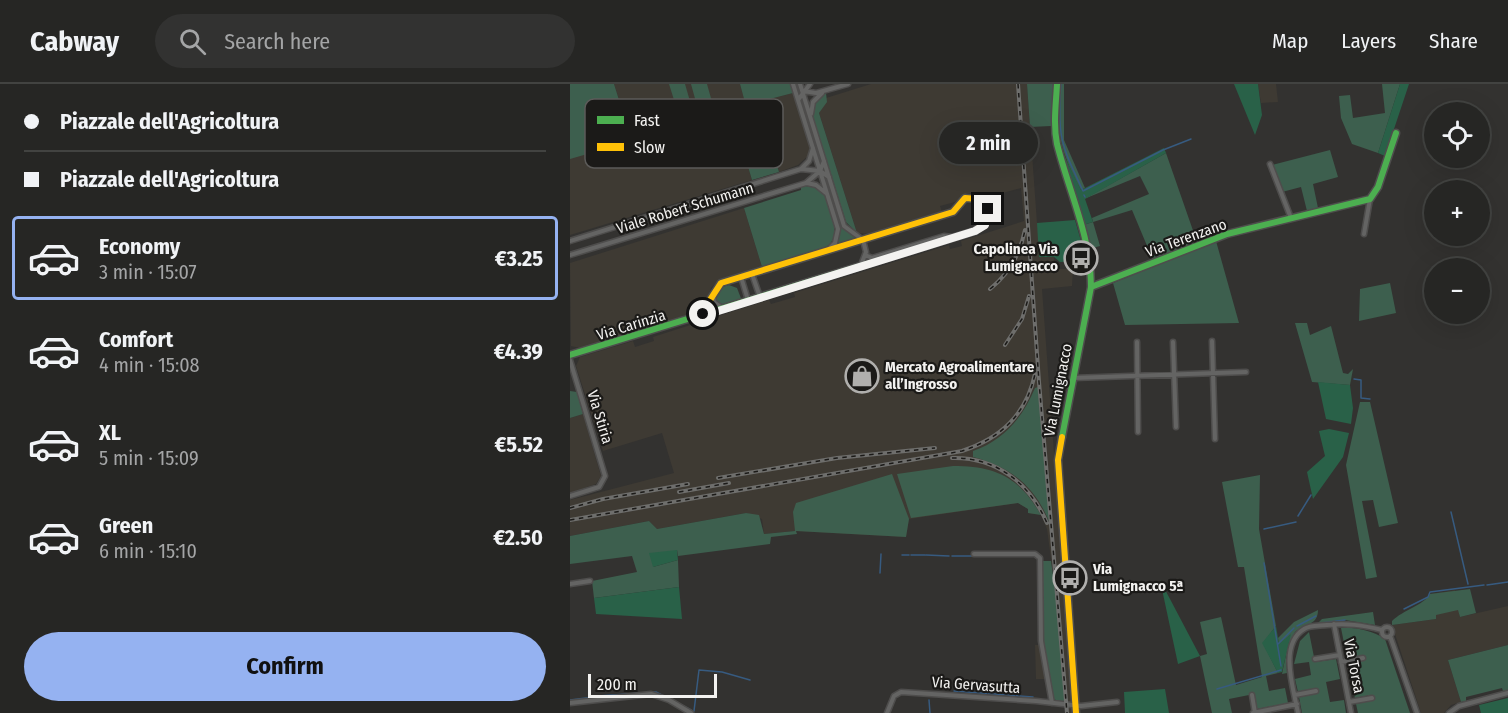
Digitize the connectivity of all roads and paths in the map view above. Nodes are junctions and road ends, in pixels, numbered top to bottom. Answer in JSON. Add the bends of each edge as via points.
{"nodes":[{"id":1,"x":793,"y":84,"type":"edge"},
{"id":2,"x":800,"y":84,"type":"edge"},
{"id":3,"x":810,"y":84,"type":"edge"},
{"id":4,"x":848,"y":84,"type":"edge"},
{"id":5,"x":1057,"y":84,"type":"edge"},
{"id":6,"x":803,"y":92,"type":"junction"},
{"id":7,"x":822,"y":92,"type":"junction"},
{"id":8,"x":798,"y":100,"type":"junction"},
{"id":9,"x":810,"y":117,"type":"junction"},
{"id":10,"x":1396,"y":133,"type":"dead end"},
{"id":11,"x":813,"y":147,"type":"junction"},
{"id":12,"x":824,"y":161,"type":"junction"},
{"id":13,"x":1270,"y":164,"type":"dead end"},
{"id":14,"x":801,"y":169,"type":"junction"},
{"id":15,"x":820,"y":171,"type":"junction"},
{"id":16,"x":829,"y":177,"type":"junction"},
{"id":17,"x":806,"y":183,"type":"junction"},
{"id":18,"x":828,"y":195,"type":"junction"},
{"id":19,"x":1370,"y":199,"type":"junction"},
{"id":20,"x":1291,"y":218,"type":"junction"},
{"id":21,"x":1364,"y":234,"type":"dead end"},
{"id":22,"x":953,"y":237,"type":"junction"},
{"id":23,"x":863,"y":240,"type":"junction"},
{"id":24,"x":570,"y":241,"type":"edge"},
{"id":25,"x":820,"y":253,"type":"junction"},
{"id":26,"x":570,"y":255,"type":"edge"},
{"id":27,"x":865,"y":255,"type":"junction"},
{"id":28,"x":861,"y":266,"type":"junction"},
{"id":29,"x":752,"y":274,"type":"junction"},
{"id":30,"x":741,"y":277,"type":"junction"},
{"id":31,"x":1090,"y":287,"type":"junction"},
{"id":32,"x":713,"y":292,"type":"junction"},
{"id":33,"x":760,"y":297,"type":"junction"},
{"id":34,"x":749,"y":301,"type":"junction"},
{"id":35,"x":725,"y":309,"type":"junction"},
{"id":36,"x":699,"y":317,"type":"junction"},
{"id":37,"x":1212,"y":341,"type":"dead end"},
{"id":38,"x":1137,"y":342,"type":"dead end"},
{"id":39,"x":1173,"y":342,"type":"dead end"},
{"id":40,"x":570,"y":357,"type":"edge"},
{"id":41,"x":1246,"y":372,"type":"dead end"},
{"id":42,"x":1213,"y":375,"type":"junction"},
{"id":43,"x":1174,"y":376,"type":"junction"},
{"id":44,"x":1137,"y":377,"type":"junction"},
{"id":45,"x":1072,"y":378,"type":"junction"},
{"id":46,"x":1176,"y":427,"type":"dead end"},
{"id":47,"x":1138,"y":432,"type":"dead end"},
{"id":48,"x":1215,"y":439,"type":"dead end"},
{"id":49,"x":570,"y":496,"type":"edge"},
{"id":50,"x":974,"y":554,"type":"dead end"},
{"id":51,"x":590,"y":581,"type":"dead end"},
{"id":52,"x":570,"y":584,"type":"edge"},
{"id":53,"x":1334,"y":624,"type":"junction"},
{"id":54,"x":1382,"y":630,"type":"junction"},
{"id":55,"x":1389,"y":636,"type":"junction"},
{"id":56,"x":1340,"y":655,"type":"junction"},
{"id":57,"x":1363,"y":658,"type":"dead end"},
{"id":58,"x":1315,"y":659,"type":"dead end"},
{"id":59,"x":1341,"y":662,"type":"junction"},
{"id":60,"x":1316,"y":691,"type":"dead end"},
{"id":61,"x":1508,"y":693,"type":"edge"},
{"id":62,"x":1252,"y":695,"type":"dead end"},
{"id":63,"x":1295,"y":695,"type":"junction"},
{"id":64,"x":1372,"y":698,"type":"dead end"},
{"id":65,"x":1117,"y":702,"type":"dead end"},
{"id":66,"x":1349,"y":702,"type":"junction"},
{"id":67,"x":570,"y":703,"type":"edge"},
{"id":68,"x":1052,"y":703,"type":"junction"},
{"id":69,"x":1297,"y":705,"type":"junction"},
{"id":70,"x":1076,"y":709,"type":"edge"},
{"id":71,"x":691,"y":713,"type":"edge"},
{"id":72,"x":887,"y":713,"type":"edge"},
{"id":73,"x":1254,"y":713,"type":"edge"},
{"id":74,"x":1298,"y":713,"type":"edge"},
{"id":75,"x":1351,"y":713,"type":"edge"},
{"id":76,"x":1417,"y":713,"type":"edge"},
{"id":77,"x":1449,"y":713,"type":"edge"}],
"edges":[{"from":1,"to":6,"type":"street"},
{"from":1,"to":8,"type":"street"},
{"from":2,"to":6,"type":"street"},
{"from":3,"to":6,"type":"street"},
{"from":4,"to":7,"type":"street"},
{"from":5,"to":31,"type":"street","name":"Via Lumignacco","via":[[1055,133],[1088,254]]},
{"from":6,"to":7,"type":"street"},
{"from":6,"to":8,"type":"street"},
{"from":6,"to":9,"type":"street"},
{"from":7,"to":9,"type":"street","via":[[813,102]]},
{"from":8,"to":11,"type":"street"},
{"from":9,"to":12,"type":"street"},
{"from":10,"to":19,"type":"street"},
{"from":11,"to":14,"type":"street","via":[[809,161]]},
{"from":11,"to":15,"type":"street"},
{"from":12,"to":15,"type":"street","name":"Viale Robert Schumann"},
{"from":12,"to":16,"type":"street"},
{"from":13,"to":20,"type":"street"},
{"from":14,"to":15,"type":"street","name":"Viale Robert Schumann"},
{"from":14,"to":24,"type":"street","name":"Viale Robert Schumann"},
{"from":15,"to":16,"type":"street","name":"Viale Robert Schumann"},
{"from":15,"to":17,"type":"street","name":"Viale Robert Schumann"},
{"from":15,"to":18,"type":"street"},
{"from":16,"to":23,"type":"street","via":[[844,226]]},
{"from":17,"to":18,"type":"street","via":[[816,185]]},
{"from":17,"to":26,"type":"street","name":"Viale Robert Schumann"},
{"from":18,"to":25,"type":"street","via":[[838,234],[831,247]]},
{"from":19,"to":20,"type":"street","name":"Via Terenzano"},
{"from":19,"to":21,"type":"street"},
{"from":20,"to":31,"type":"street","name":"Via Terenzano","via":[[1227,234]]},
{"from":22,"to":23,"type":"street","name":"Via Carinzia","via":[[985,225],[988,213],[982,201],[965,198],[950,213]]},
{"from":22,"to":27,"type":"street","via":[[944,236],[872,258]]},
{"from":22,"to":28,"type":"street","name":"Via Carinzia"},
{"from":23,"to":25,"type":"street"},
{"from":23,"to":27,"type":"street"},
{"from":25,"to":29,"type":"street"},
{"from":27,"to":28,"type":"street"},
{"from":28,"to":33,"type":"street","name":"Via Carinzia"},
{"from":29,"to":30,"type":"street"},
{"from":29,"to":33,"type":"street"},
{"from":30,"to":32,"type":"street","via":[[717,285]]},
{"from":30,"to":34,"type":"street"},
{"from":31,"to":45,"type":"street","name":"Via Lumignacco"},
{"from":32,"to":35,"type":"street","via":[[714,302]]},
{"from":32,"to":36,"type":"street","via":[[708,308]]},
{"from":33,"to":34,"type":"street","name":"Via Carinzia"},
{"from":34,"to":35,"type":"street","name":"Via Carinzia"},
{"from":35,"to":36,"type":"street","name":"Via Carinzia"},
{"from":36,"to":40,"type":"street","name":"Via Carinzia"},
{"from":37,"to":42,"type":"street"},
{"from":38,"to":44,"type":"street"},
{"from":39,"to":43,"type":"street"},
{"from":40,"to":49,"type":"street","name":"Via Stiria","via":[[604,481],[596,488]]},
{"from":41,"to":42,"type":"street"},
{"from":42,"to":43,"type":"street"},
{"from":42,"to":48,"type":"street"},
{"from":43,"to":44,"type":"street"},
{"from":43,"to":46,"type":"street"},
{"from":44,"to":45,"type":"street"},
{"from":44,"to":47,"type":"street"},
{"from":45,"to":70,"type":"street","name":"Via Lumignacco","via":[[1058,460]]},
{"from":50,"to":68,"type":"street","via":[[1035,554],[1041,558],[1041,641]]},
{"from":51,"to":52,"type":"street"},
{"from":53,"to":54,"type":"street"},
{"from":53,"to":56,"type":"street","name":"Via Torsa"},
{"from":53,"to":63,"type":"street","via":[[1307,627],[1294,640],[1289,666]]},
{"from":54,"to":55,"type":"street"},
{"from":54,"to":55,"type":"street","via":[[1390,627]]},
{"from":55,"to":76,"type":"street"},
{"from":56,"to":58,"type":"street"},
{"from":56,"to":59,"type":"street","name":"Via Torsa"},
{"from":57,"to":59,"type":"street"},
{"from":59,"to":66,"type":"street","name":"Via Torsa"},
{"from":60,"to":63,"type":"street"},
{"from":61,"to":77,"type":"street","via":[[1459,706]]},
{"from":62,"to":73,"type":"street"},
{"from":63,"to":69,"type":"street"},
{"from":64,"to":66,"type":"street"},
{"from":65,"to":70,"type":"street"},
{"from":66,"to":75,"type":"street","name":"Via Torsa"},
{"from":67,"to":71,"type":"street","via":[[651,694]]},
{"from":68,"to":70,"type":"street","name":"Via Gervasutta"},
{"from":68,"to":72,"type":"street","name":"Via Gervasutta","via":[[901,692],[894,696]]},
{"from":69,"to":73,"type":"street"},
{"from":69,"to":74,"type":"street"}]}
